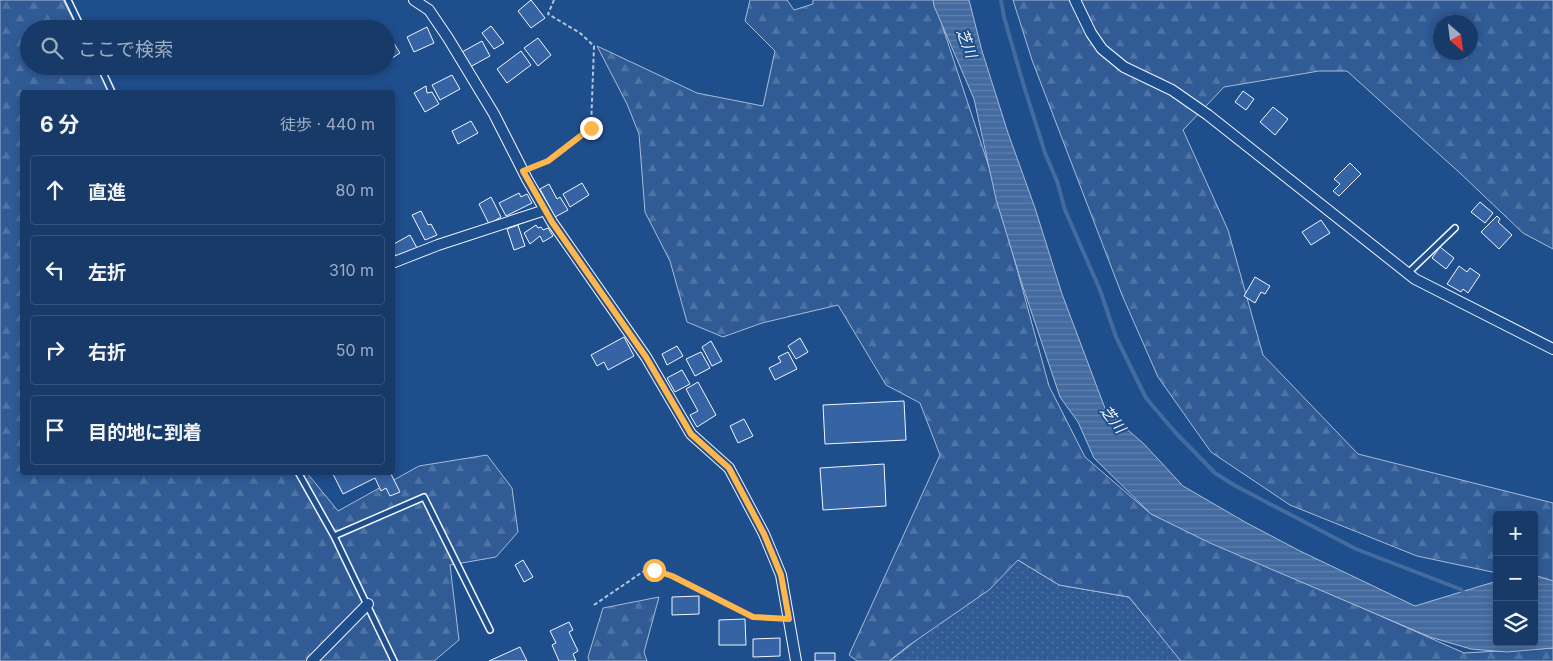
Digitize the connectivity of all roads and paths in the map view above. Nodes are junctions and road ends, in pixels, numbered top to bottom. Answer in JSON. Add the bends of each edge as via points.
{"nodes":[{"id":1,"x":68,"y":0,"type":"edge"},
{"id":2,"x":414,"y":0,"type":"edge"},
{"id":3,"x":554,"y":0,"type":"edge"},
{"id":4,"x":1075,"y":0,"type":"edge"},
{"id":5,"x":78,"y":20,"type":"edge"},
{"id":6,"x":104,"y":75,"type":"edge"},
{"id":7,"x":111,"y":90,"type":"edge"},
{"id":8,"x":523,"y":171,"type":"junction"},
{"id":9,"x":545,"y":210,"type":"junction"},
{"id":10,"x":1454,"y":228,"type":"dead end"},
{"id":11,"x":395,"y":262,"type":"edge"},
{"id":12,"x":1408,"y":273,"type":"junction"},
{"id":13,"x":1553,"y":349,"type":"edge"},
{"id":14,"x":300,"y":475,"type":"edge"},
{"id":15,"x":334,"y":536,"type":"junction"},
{"id":16,"x":368,"y":604,"type":"junction"},
{"id":17,"x":594,"y":605,"type":"dead end"},
{"id":18,"x":789,"y":619,"type":"junction"},
{"id":19,"x":490,"y":630,"type":"dead end"},
{"id":20,"x":312,"y":661,"type":"edge"},
{"id":21,"x":394,"y":661,"type":"edge"},
{"id":22,"x":796,"y":661,"type":"edge"}],
"edges":[{"from":1,"to":5,"type":"lane"},
{"from":2,"to":8,"type":"street","via":[[429,10],[448,38],[494,114]]},
{"from":3,"to":8,"type":"path","via":[[548,14],[580,33],[594,46],[591,128],[548,161]]},
{"from":4,"to":12,"type":"street","via":[[1102,49],[1124,67],[1172,90],[1208,115]]},
{"from":6,"to":7,"type":"lane"},
{"from":8,"to":9,"type":"street"},
{"from":9,"to":11,"type":"street"},
{"from":9,"to":18,"type":"street","via":[[646,357],[691,434],[729,468],[764,534],[781,575]]},
{"from":10,"to":12,"type":"lane"},
{"from":12,"to":13,"type":"street"},
{"from":14,"to":15,"type":"lane"},
{"from":15,"to":16,"type":"lane"},
{"from":15,"to":19,"type":"lane","via":[[424,497]]},
{"from":16,"to":20,"type":"street"},
{"from":16,"to":21,"type":"lane"},
{"from":17,"to":18,"type":"path","via":[[644,571],[654,570],[753,617]]},
{"from":18,"to":22,"type":"street"}]}
